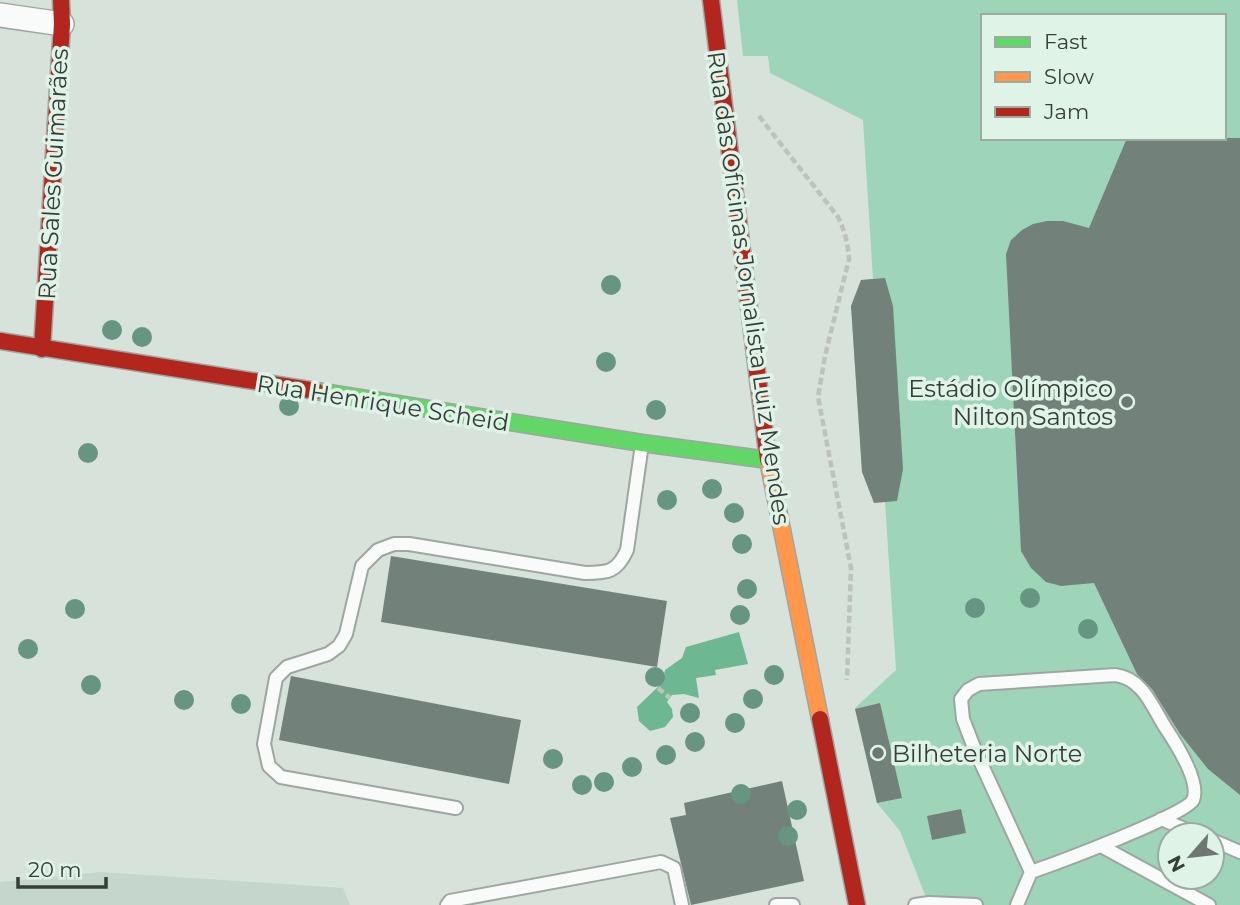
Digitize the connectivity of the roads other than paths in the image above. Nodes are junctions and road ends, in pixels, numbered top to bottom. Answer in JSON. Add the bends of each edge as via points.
{"nodes":[{"id":1,"x":61,"y":0,"type":"edge"},
{"id":2,"x":711,"y":0,"type":"edge"},
{"id":3,"x":0,"y":15,"type":"edge"},
{"id":4,"x":62,"y":24,"type":"junction"},
{"id":5,"x":0,"y":341,"type":"edge"},
{"id":6,"x":42,"y":349,"type":"junction"},
{"id":7,"x":642,"y":443,"type":"junction"},
{"id":8,"x":768,"y":460,"type":"junction"},
{"id":9,"x":456,"y":808,"type":"dead end"},
{"id":10,"x":1161,"y":819,"type":"junction"},
{"id":11,"x":1166,"y":821,"type":"edge"},
{"id":12,"x":1101,"y":846,"type":"junction"},
{"id":13,"x":1031,"y":872,"type":"junction"},
{"id":14,"x":447,"y":905,"type":"edge"},
{"id":15,"x":682,"y":905,"type":"edge"},
{"id":16,"x":776,"y":905,"type":"edge"},
{"id":17,"x":793,"y":905,"type":"edge"},
{"id":18,"x":857,"y":905,"type":"edge"},
{"id":19,"x":915,"y":905,"type":"edge"},
{"id":20,"x":976,"y":905,"type":"edge"},
{"id":21,"x":1017,"y":905,"type":"edge"},
{"id":22,"x":1209,"y":905,"type":"edge"}],
"edges":[{"from":1,"to":4,"type":"street","name":"Rua Sales Guimarães"},
{"from":2,"to":8,"type":"street","name":"Rua das Oficinas Jornalista Luiz Mendes"},
{"from":3,"to":4,"type":"street"},
{"from":4,"to":6,"type":"street","name":"Rua Sales Guimarães"},
{"from":5,"to":6,"type":"street","name":"Rua Henrique Scheid"},
{"from":6,"to":7,"type":"street","name":"Rua Henrique Scheid"},
{"from":7,"to":8,"type":"street","name":"Rua Henrique Scheid"},
{"from":7,"to":9,"type":"lane","via":[[627,550],[620,565],[605,573],[585,573],[394,544],[378,550],[362,566],[339,646],[287,667],[276,678],[264,744],[268,766],[281,778]]},
{"from":8,"to":18,"type":"street","name":"Rua das Oficinas Jornalista Luiz Mendes"},
{"from":10,"to":11,"type":"lane"},
{"from":10,"to":12,"type":"lane"},
{"from":10,"to":13,"type":"lane","via":[[1190,804],[1195,790],[1192,775],[1131,679],[1115,675],[979,684],[961,699],[963,719]]},
{"from":12,"to":13,"type":"lane"},
{"from":12,"to":22,"type":"lane"},
{"from":13,"to":21,"type":"lane"},
{"from":14,"to":15,"type":"lane","via":[[661,862],[674,868]]},
{"from":16,"to":17,"type":"lane"},
{"from":19,"to":20,"type":"lane"}]}
